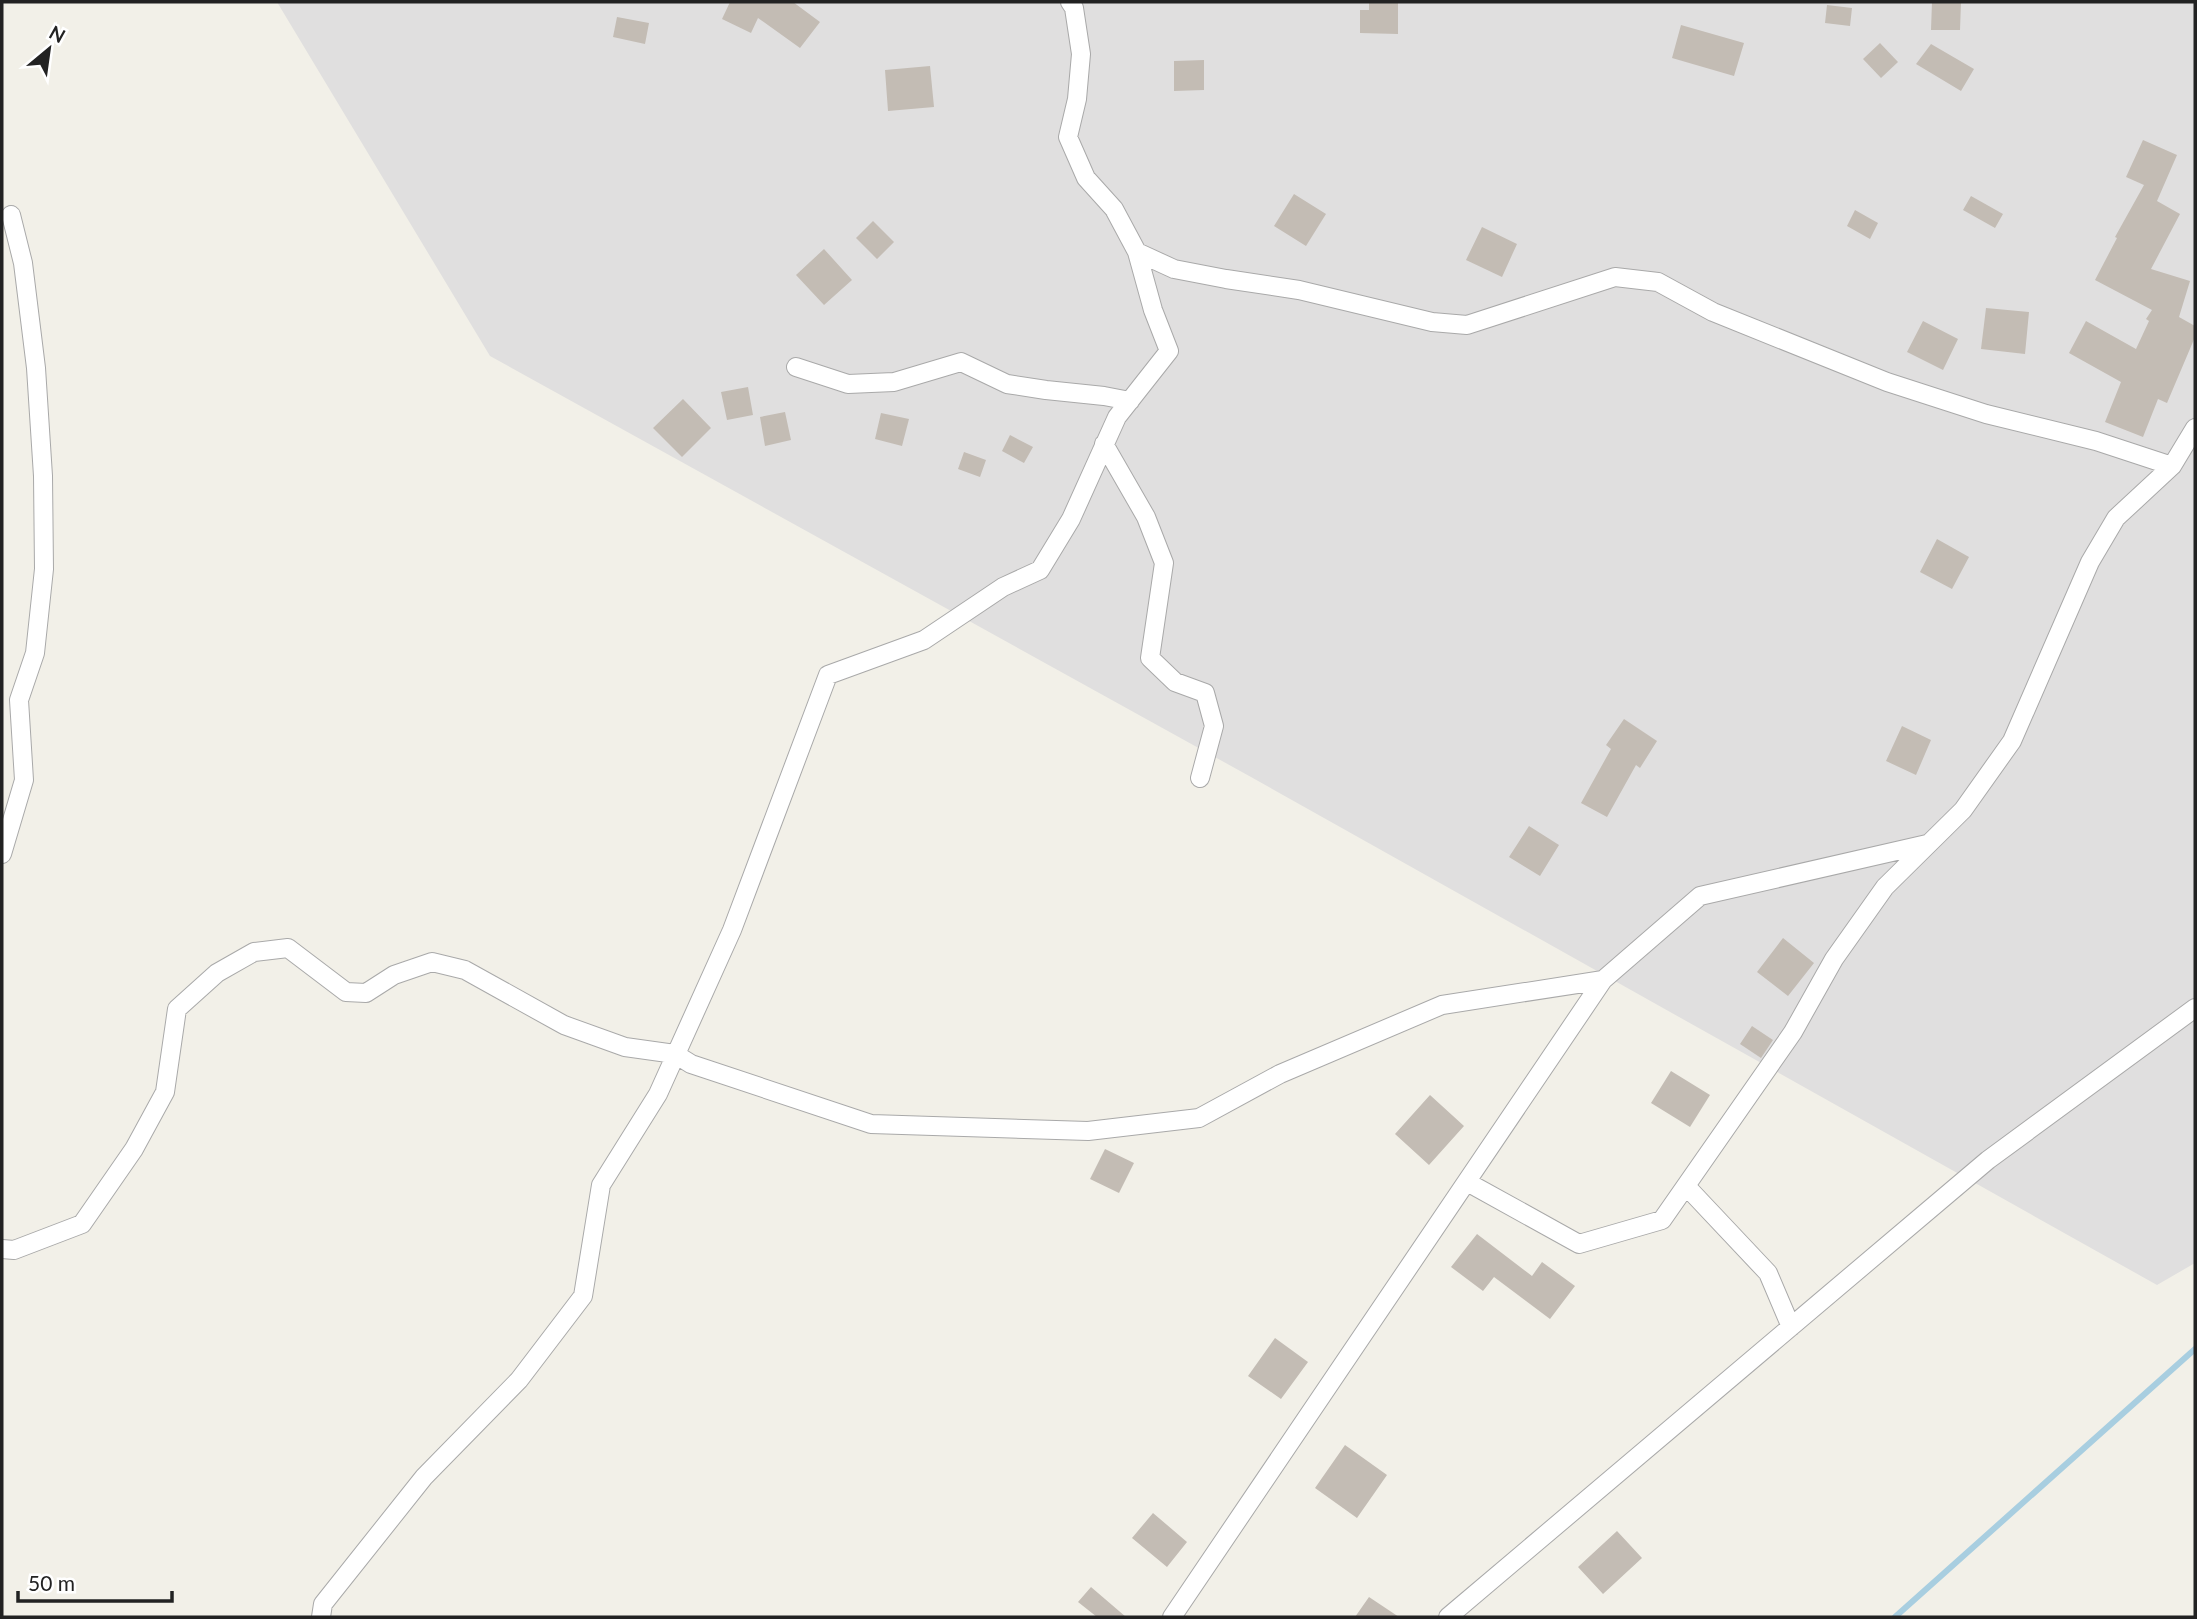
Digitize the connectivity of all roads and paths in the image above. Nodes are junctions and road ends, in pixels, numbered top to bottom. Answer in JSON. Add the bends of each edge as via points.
{"nodes":[{"id":1,"x":1070,"y":2,"type":"edge"},
{"id":2,"x":11,"y":215,"type":"dead end"},
{"id":3,"x":1137,"y":252,"type":"junction"},
{"id":4,"x":796,"y":367,"type":"dead end"},
{"id":5,"x":1130,"y":401,"type":"junction"},
{"id":6,"x":2195,"y":428,"type":"edge"},
{"id":7,"x":1104,"y":444,"type":"junction"},
{"id":8,"x":2172,"y":466,"type":"junction"},
{"id":9,"x":1200,"y":778,"type":"dead end"},
{"id":10,"x":1929,"y":844,"type":"junction"},
{"id":11,"x":2,"y":854,"type":"edge"},
{"id":12,"x":1603,"y":980,"type":"junction"},
{"id":13,"x":2195,"y":1008,"type":"edge"},
{"id":14,"x":675,"y":1054,"type":"junction"},
{"id":15,"x":1466,"y":1182,"type":"junction"},
{"id":16,"x":1685,"y":1186,"type":"junction"},
{"id":17,"x":2,"y":1250,"type":"edge"},
{"id":18,"x":1791,"y":1327,"type":"junction"},
{"id":19,"x":321,"y":1617,"type":"edge"},
{"id":20,"x":1172,"y":1617,"type":"edge"},
{"id":21,"x":1448,"y":1617,"type":"edge"}],
"edges":[{"from":1,"to":3,"type":"street","via":[[1081,54],[1068,137],[1086,178],[1114,209]]},
{"from":2,"to":11,"type":"street","via":[[23,263],[36,368],[44,569],[35,653],[19,700],[24,780]]},
{"from":3,"to":5,"type":"street","via":[[1169,351]]},
{"from":3,"to":8,"type":"street","via":[[1174,268],[1299,290],[1432,322],[1467,325],[1615,277],[1658,282],[1713,312],[1887,382]]},
{"from":4,"to":5,"type":"street","via":[[848,384],[894,382],[961,362],[1007,384]]},
{"from":5,"to":7,"type":"street"},
{"from":6,"to":8,"type":"street"},
{"from":7,"to":9,"type":"street","via":[[1146,517],[1164,563],[1150,658],[1175,682],[1205,693],[1214,726]]},
{"from":7,"to":14,"type":"street","via":[[1071,519],[1040,570],[1003,587],[924,640],[828,675],[732,930]]},
{"from":8,"to":10,"type":"street","via":[[2116,518],[2090,562],[2012,741],[1963,810]]},
{"from":10,"to":12,"type":"street","via":[[1700,896]]},
{"from":10,"to":16,"type":"street","via":[[1885,887],[1834,959],[1793,1032]]},
{"from":12,"to":14,"type":"street","via":[[1442,1005],[1280,1074],[1199,1118],[1088,1131],[871,1124],[691,1064]]},
{"from":12,"to":15,"type":"street"},
{"from":13,"to":18,"type":"street","via":[[1988,1160]]},
{"from":14,"to":17,"type":"street","via":[[625,1047],[564,1025],[465,970],[432,962],[394,975],[366,993],[346,992],[288,948],[254,952],[217,973],[177,1009],[165,1092],[134,1149],[82,1224],[14,1250]]},
{"from":14,"to":19,"type":"street","via":[[658,1094],[601,1185],[583,1296],[519,1380],[424,1477],[323,1604]]},
{"from":15,"to":16,"type":"street","via":[[1579,1244],[1662,1220]]},
{"from":15,"to":20,"type":"street"},
{"from":16,"to":18,"type":"street","via":[[1768,1273]]},
{"from":18,"to":21,"type":"street"}]}
